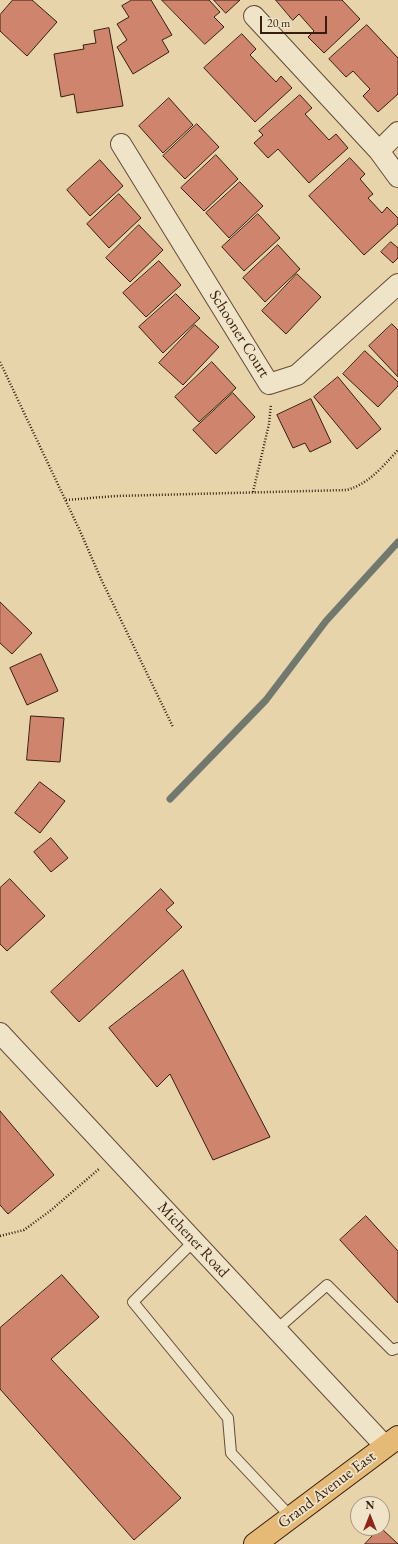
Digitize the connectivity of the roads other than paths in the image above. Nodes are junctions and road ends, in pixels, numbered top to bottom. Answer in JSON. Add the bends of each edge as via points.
{"nodes":[{"id":1,"x":254,"y":16,"type":"dead end"},
{"id":2,"x":398,"y":132,"type":"edge"},
{"id":3,"x":121,"y":144,"type":"dead end"},
{"id":4,"x":379,"y":151,"type":"junction"},
{"id":5,"x":398,"y":177,"type":"edge"},
{"id":6,"x":398,"y":284,"type":"edge"},
{"id":7,"x":0,"y":1033,"type":"edge"},
{"id":8,"x":194,"y":1241,"type":"junction"},
{"id":9,"x":276,"y":1330,"type":"junction"},
{"id":10,"x":398,"y":1348,"type":"edge"},
{"id":11,"x":392,"y":1441,"type":"edge"},
{"id":12,"x":290,"y":1517,"type":"junction"},
{"id":13,"x":255,"y":1544,"type":"edge"}],
"edges":[{"from":1,"to":4,"type":"street"},
{"from":2,"to":4,"type":"street"},
{"from":3,"to":6,"type":"street","name":"Schooner Court","via":[[269,384],[297,375]]},
{"from":4,"to":5,"type":"street"},
{"from":7,"to":8,"type":"street","name":"Michener Road"},
{"from":8,"to":9,"type":"street","name":"Michener Road"},
{"from":8,"to":12,"type":"lane","via":[[133,1302],[228,1418],[231,1453]]},
{"from":9,"to":10,"type":"lane","via":[[328,1285],[392,1350]]},
{"from":9,"to":11,"type":"street","name":"Michener Road"},
{"from":11,"to":12,"type":"main road","name":"Grand Avenue East"},
{"from":12,"to":13,"type":"main road","name":"Grand Avenue East"}]}
